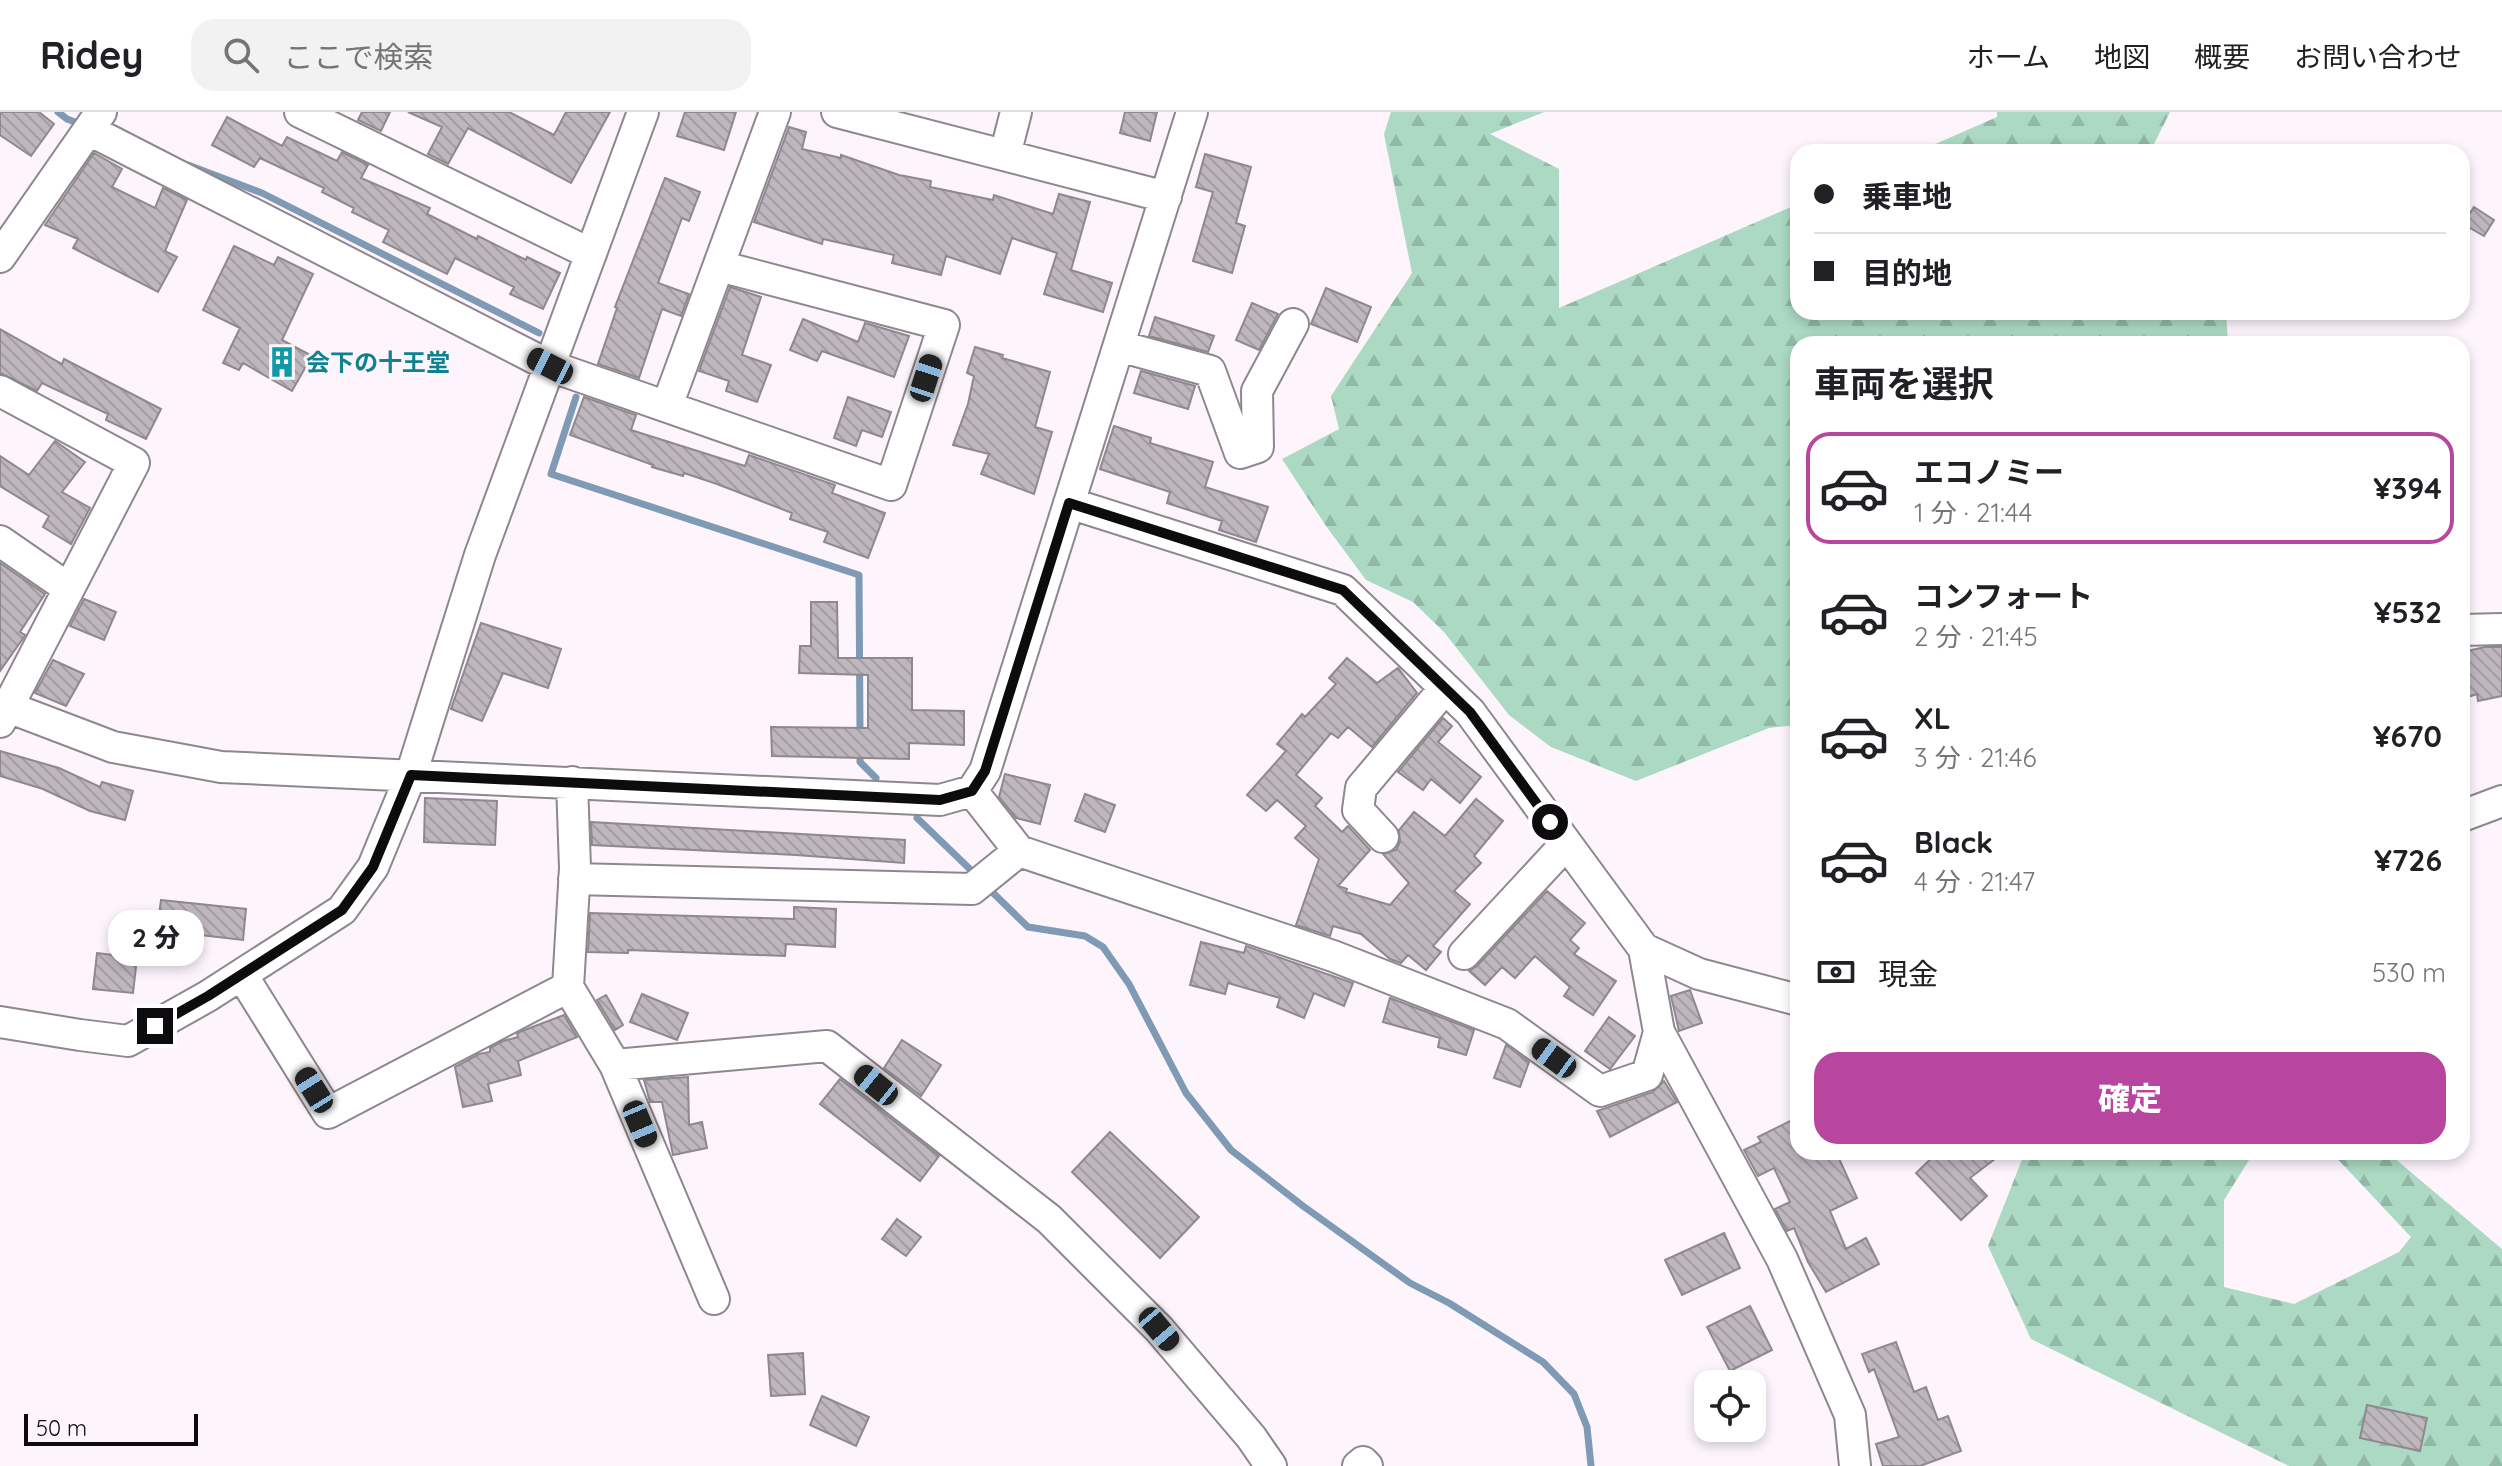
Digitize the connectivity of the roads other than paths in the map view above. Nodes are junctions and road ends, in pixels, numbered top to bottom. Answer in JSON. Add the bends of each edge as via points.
{"nodes":[{"id":1,"x":643,"y":112,"type":"edge"},
{"id":2,"x":775,"y":112,"type":"edge"},
{"id":3,"x":837,"y":112,"type":"edge"},
{"id":4,"x":1016,"y":112,"type":"edge"},
{"id":5,"x":1192,"y":112,"type":"edge"},
{"id":6,"x":303,"y":113,"type":"edge"},
{"id":7,"x":95,"y":121,"type":"edge"},
{"id":8,"x":1005,"y":155,"type":"junction"},
{"id":9,"x":1166,"y":197,"type":"junction"},
{"id":10,"x":591,"y":254,"type":"junction"},
{"id":11,"x":0,"y":257,"type":"edge"},
{"id":12,"x":719,"y":266,"type":"junction"},
{"id":13,"x":1293,"y":324,"type":"dead end"},
{"id":14,"x":1119,"y":346,"type":"junction"},
{"id":15,"x":550,"y":366,"type":"junction"},
{"id":16,"x":0,"y":391,"type":"edge"},
{"id":17,"x":667,"y":406,"type":"junction"},
{"id":18,"x":1069,"y":503,"type":"junction"},
{"id":19,"x":0,"y":541,"type":"edge"},
{"id":20,"x":68,"y":588,"type":"junction"},
{"id":21,"x":2502,"y":629,"type":"edge"},
{"id":22,"x":2470,"y":630,"type":"edge"},
{"id":23,"x":1445,"y":688,"type":"junction"},
{"id":24,"x":2,"y":711,"type":"edge"},
{"id":25,"x":411,"y":775,"type":"junction"},
{"id":26,"x":572,"y":782,"type":"junction"},
{"id":27,"x":972,"y":791,"type":"junction"},
{"id":28,"x":2502,"y":801,"type":"edge"},
{"id":29,"x":2470,"y":813,"type":"edge"},
{"id":30,"x":1383,"y":837,"type":"dead end"},
{"id":31,"x":1566,"y":844,"type":"junction"},
{"id":32,"x":1019,"y":851,"type":"junction"},
{"id":33,"x":574,"y":879,"type":"junction"},
{"id":34,"x":1644,"y":949,"type":"junction"},
{"id":35,"x":1464,"y":954,"type":"dead end"},
{"id":36,"x":242,"y":975,"type":"junction"},
{"id":37,"x":568,"y":987,"type":"junction"},
{"id":38,"x":1790,"y":998,"type":"edge"},
{"id":39,"x":0,"y":1022,"type":"edge"},
{"id":40,"x":1659,"y":1032,"type":"junction"},
{"id":41,"x":615,"y":1065,"type":"junction"},
{"id":42,"x":714,"y":1299,"type":"dead end"},
{"id":43,"x":1271,"y":1466,"type":"edge"},
{"id":44,"x":1358,"y":1466,"type":"edge"},
{"id":45,"x":1367,"y":1466,"type":"edge"},
{"id":46,"x":1855,"y":1466,"type":"edge"}],
"edges":[{"from":1,"to":10,"type":"street"},
{"from":2,"to":12,"type":"street"},
{"from":3,"to":8,"type":"street"},
{"from":4,"to":8,"type":"street"},
{"from":5,"to":9,"type":"street"},
{"from":6,"to":10,"type":"street"},
{"from":7,"to":11,"type":"street"},
{"from":7,"to":15,"type":"street"},
{"from":8,"to":9,"type":"street"},
{"from":9,"to":14,"type":"street"},
{"from":10,"to":15,"type":"street"},
{"from":12,"to":17,"type":"street"},
{"from":12,"to":17,"type":"street","via":[[944,325],[891,485]]},
{"from":13,"to":14,"type":"street","via":[[1257,391],[1258,447],[1240,453],[1210,371]]},
{"from":14,"to":18,"type":"street"},
{"from":15,"to":17,"type":"street"},
{"from":15,"to":25,"type":"street","via":[[480,555]]},
{"from":16,"to":20,"type":"street","via":[[134,463]]},
{"from":18,"to":23,"type":"street","via":[[1343,590]]},
{"from":18,"to":27,"type":"street","via":[[985,771]]},
{"from":19,"to":20,"type":"street"},
{"from":20,"to":24,"type":"street"},
{"from":21,"to":22,"type":"street"},
{"from":23,"to":30,"type":"street","via":[[1361,788],[1358,810]]},
{"from":23,"to":31,"type":"street","via":[[1470,712]]},
{"from":24,"to":25,"type":"street","via":[[113,747],[221,767]]},
{"from":25,"to":26,"type":"street"},
{"from":25,"to":36,"type":"street","via":[[373,867],[342,910]]},
{"from":26,"to":27,"type":"street","via":[[940,800]]},
{"from":26,"to":33,"type":"street"},
{"from":27,"to":32,"type":"street"},
{"from":28,"to":29,"type":"street"},
{"from":31,"to":34,"type":"street"},
{"from":31,"to":35,"type":"street"},
{"from":32,"to":33,"type":"street","via":[[972,889]]},
{"from":32,"to":40,"type":"street","via":[[1333,956],[1507,1024],[1600,1091],[1647,1075]]},
{"from":33,"to":37,"type":"street"},
{"from":34,"to":38,"type":"street","via":[[1699,974]]},
{"from":34,"to":40,"type":"street"},
{"from":36,"to":37,"type":"street","via":[[328,1113]]},
{"from":36,"to":39,"type":"street","via":[[128,1041]]},
{"from":37,"to":41,"type":"street"},
{"from":40,"to":46,"type":"street","via":[[1782,1259],[1850,1415]]},
{"from":41,"to":42,"type":"street"},
{"from":41,"to":43,"type":"street","via":[[827,1046],[1049,1219],[1159,1329]]},
{"from":44,"to":45,"type":"street"}]}
